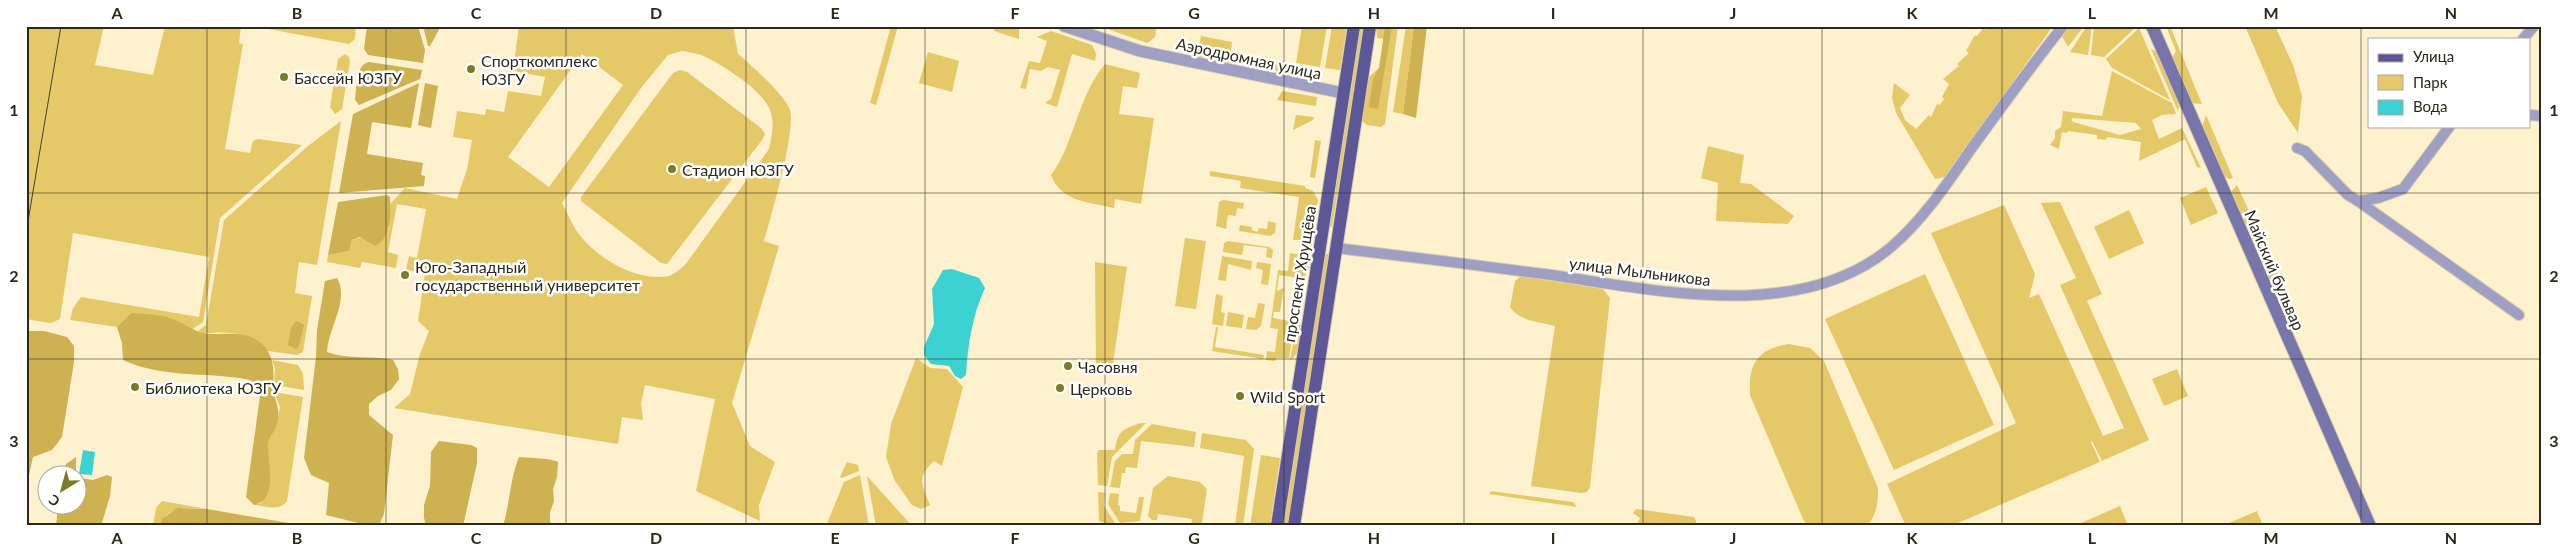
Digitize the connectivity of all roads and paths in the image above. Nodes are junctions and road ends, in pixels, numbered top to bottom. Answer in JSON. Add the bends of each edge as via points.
{"nodes":[{"id":1,"x":1064,"y":26,"type":"edge"},
{"id":2,"x":1354,"y":26,"type":"edge"},
{"id":3,"x":1370,"y":26,"type":"edge"},
{"id":4,"x":2063,"y":26,"type":"edge"},
{"id":5,"x":2152,"y":26,"type":"edge"},
{"id":6,"x":2534,"y":26,"type":"edge"},
{"id":7,"x":2524,"y":38,"type":"edge"},
{"id":8,"x":1343,"y":93,"type":"junction"},
{"id":9,"x":2448,"y":128,"type":"edge"},
{"id":10,"x":2297,"y":148,"type":"dead end"},
{"id":11,"x":2358,"y":201,"type":"junction"},
{"id":12,"x":1319,"y":248,"type":"junction"},
{"id":13,"x":1336,"y":248,"type":"junction"},
{"id":14,"x":2519,"y":315,"type":"dead end"},
{"id":15,"x":1276,"y":526,"type":"edge"},
{"id":16,"x":1294,"y":526,"type":"edge"},
{"id":17,"x":2370,"y":526,"type":"edge"}],
"edges":[{"from":1,"to":8,"type":"street","name":"Аэродромная улица","via":[[1147,53]]},
{"from":2,"to":8,"type":"main road","name":"проспект Хрущёва"},
{"from":3,"to":13,"type":"main road","name":"проспект Хрущёва"},
{"from":4,"to":13,"type":"street","name":"улица Мыльникова","via":[[1921,218],[1873,260],[1834,279],[1761,294],[1675,294]]},
{"from":5,"to":17,"type":"main road","name":"Майский бульвар"},
{"from":6,"to":7,"type":"street"},
{"from":8,"to":12,"type":"main road","name":"проспект Хрущёва"},
{"from":9,"to":11,"type":"street","via":[[2402,189]]},
{"from":10,"to":11,"type":"street","via":[[2305,151]]},
{"from":11,"to":14,"type":"street"},
{"from":12,"to":13,"type":"main road"},
{"from":12,"to":15,"type":"main road","name":"проспект Хрущёва"},
{"from":13,"to":16,"type":"main road","name":"проспект Хрущёва"}]}
